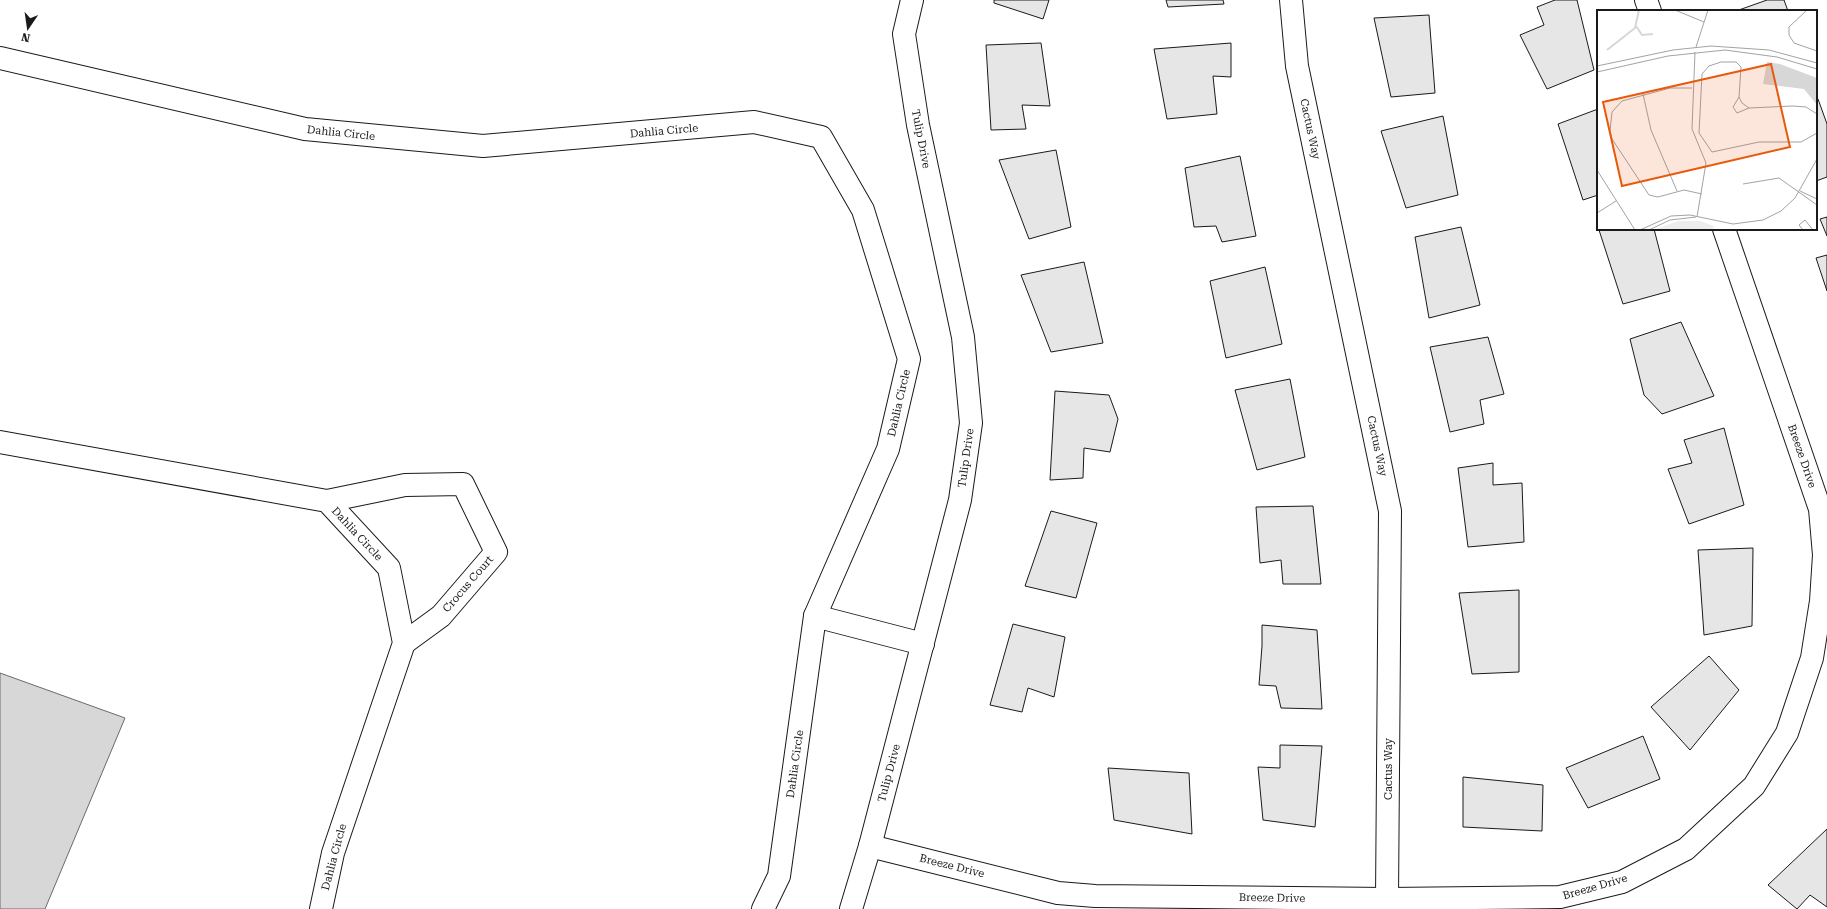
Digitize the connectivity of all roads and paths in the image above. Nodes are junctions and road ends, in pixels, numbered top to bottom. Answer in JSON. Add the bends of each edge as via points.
{"nodes":[{"id":1,"x":912,"y":0,"type":"edge"},
{"id":2,"x":1291,"y":0,"type":"edge"},
{"id":3,"x":1646,"y":0,"type":"edge"},
{"id":4,"x":1650,"y":10,"type":"edge"},
{"id":5,"x":0,"y":58,"type":"edge"},
{"id":6,"x":1724,"y":230,"type":"edge"},
{"id":7,"x":0,"y":442,"type":"edge"},
{"id":8,"x":327,"y":501,"type":"junction"},
{"id":9,"x":815,"y":616,"type":"junction"},
{"id":10,"x":404,"y":643,"type":"junction"},
{"id":11,"x":923,"y":644,"type":"junction"},
{"id":12,"x":870,"y":846,"type":"junction"},
{"id":13,"x":1387,"y":899,"type":"junction"},
{"id":14,"x":321,"y":909,"type":"edge"},
{"id":15,"x":763,"y":909,"type":"edge"},
{"id":16,"x":851,"y":909,"type":"edge"}],
"edges":[{"from":1,"to":11,"type":"street","name":"Tulip Drive","via":[[904,34],[918,125],[963,337],[971,422],[960,500]]},
{"from":2,"to":13,"type":"street","name":"Cactus Way","via":[[1297,66],[1390,511]]},
{"from":3,"to":4,"type":"street"},
{"from":5,"to":9,"type":"street","name":"Dahlia Circle","via":[[306,129],[336,132],[483,146],[754,122],[821,137],[863,210],[909,359],[888,449]]},
{"from":6,"to":13,"type":"street","name":"Breeze Drive","via":[[1820,509],[1824,555],[1819,615],[1812,658],[1787,733],[1754,786],[1686,850],[1622,882],[1560,898]]},
{"from":7,"to":8,"type":"street","name":"Dahlia Circle"},
{"from":8,"to":10,"type":"street","name":"Dahlia Circle","via":[[389,568]]},
{"from":8,"to":10,"type":"street","name":"Crocus Court","via":[[405,485],[463,484],[496,552],[441,616]]},
{"from":9,"to":11,"type":"street"},
{"from":9,"to":15,"type":"street","name":"Dahlia Circle","via":[[780,876]]},
{"from":10,"to":14,"type":"street","name":"Dahlia Circle","via":[[333,853]]},
{"from":11,"to":12,"type":"street","name":"Tulip Drive"},
{"from":12,"to":13,"type":"street","name":"Breeze Drive","via":[[1058,893],[1095,896]]},
{"from":12,"to":16,"type":"street","name":"Tulip Drive"}]}
